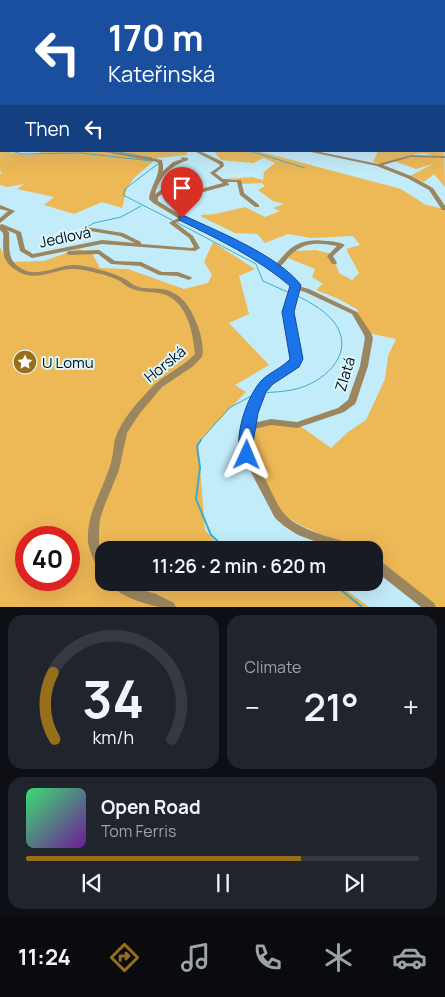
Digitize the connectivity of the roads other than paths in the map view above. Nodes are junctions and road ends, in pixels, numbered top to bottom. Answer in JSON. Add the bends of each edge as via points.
{"nodes":[{"id":1,"x":107,"y":152,"type":"edge"},
{"id":2,"x":198,"y":152,"type":"edge"},
{"id":3,"x":315,"y":152,"type":"edge"},
{"id":4,"x":445,"y":157,"type":"edge"},
{"id":5,"x":183,"y":158,"type":"dead end"},
{"id":6,"x":378,"y":165,"type":"junction"},
{"id":7,"x":159,"y":177,"type":"junction"},
{"id":8,"x":222,"y":180,"type":"junction"},
{"id":9,"x":155,"y":202,"type":"junction"},
{"id":10,"x":258,"y":206,"type":"dead end"},
{"id":11,"x":0,"y":207,"type":"edge"},
{"id":12,"x":444,"y":210,"type":"edge"},
{"id":13,"x":177,"y":220,"type":"junction"},
{"id":14,"x":0,"y":221,"type":"edge"},
{"id":15,"x":0,"y":227,"type":"edge"},
{"id":16,"x":86,"y":228,"type":"dead end"},
{"id":17,"x":144,"y":246,"type":"junction"},
{"id":18,"x":48,"y":254,"type":"junction"},
{"id":19,"x":334,"y":263,"type":"dead end"},
{"id":20,"x":275,"y":268,"type":"junction"},
{"id":21,"x":190,"y":278,"type":"dead end"},
{"id":22,"x":295,"y":292,"type":"junction"},
{"id":23,"x":248,"y":428,"type":"junction"},
{"id":24,"x":328,"y":541,"type":"edge"},
{"id":25,"x":95,"y":549,"type":"edge"},
{"id":26,"x":383,"y":570,"type":"edge"},
{"id":27,"x":124,"y":591,"type":"edge"},
{"id":28,"x":170,"y":607,"type":"edge"},
{"id":29,"x":430,"y":607,"type":"edge"}],
"edges":[{"from":1,"to":7,"type":"street","via":[[158,160],[162,162]]},
{"from":2,"to":8,"type":"street","via":[[221,163],[222,166],[212,173]]},
{"from":3,"to":6,"type":"street"},
{"from":4,"to":6,"type":"street","via":[[411,156]]},
{"from":5,"to":7,"type":"street","via":[[186,159],[175,163]]},
{"from":6,"to":12,"type":"street","via":[[424,184]]},
{"from":7,"to":9,"type":"street","via":[[151,196]]},
{"from":8,"to":9,"type":"street","via":[[227,184],[196,192],[184,182],[175,182],[156,196]]},
{"from":8,"to":10,"type":"street","via":[[238,181],[242,194]]},
{"from":9,"to":13,"type":"street"},
{"from":11,"to":14,"type":"street","via":[[12,211]]},
{"from":13,"to":17,"type":"street","name":"Jedlová","via":[[197,248]]},
{"from":13,"to":20,"type":"street","via":[[236,244]]},
{"from":15,"to":18,"type":"street","name":"Jedlová","via":[[19,233],[25,254]]},
{"from":15,"to":25,"type":"street","name":"Horská","via":[[6,232],[5,252],[22,272],[32,274],[78,267],[112,276],[134,287],[172,294],[182,303],[191,320],[199,356],[155,388],[123,431],[118,458],[95,510],[92,527]]},
{"from":16,"to":17,"type":"street","via":[[121,234]]},
{"from":17,"to":18,"type":"street","name":"Jedlová","via":[[98,242]]},
{"from":18,"to":21,"type":"street","via":[[99,252],[113,263],[141,264],[161,274]]},
{"from":19,"to":20,"type":"street","via":[[330,256],[342,245],[311,240],[290,251]]},
{"from":20,"to":22,"type":"street","via":[[294,282]]},
{"from":22,"to":23,"type":"street","via":[[288,312],[296,359],[260,390]]},
{"from":22,"to":23,"type":"street","name":"Zlatá","via":[[307,290],[355,313],[367,333],[364,366],[352,402],[340,410],[297,425],[271,422]]},
{"from":23,"to":24,"type":"street","via":[[247,455],[279,515],[302,532]]},
{"from":26,"to":29,"type":"street"},
{"from":27,"to":28,"type":"street"}]}
